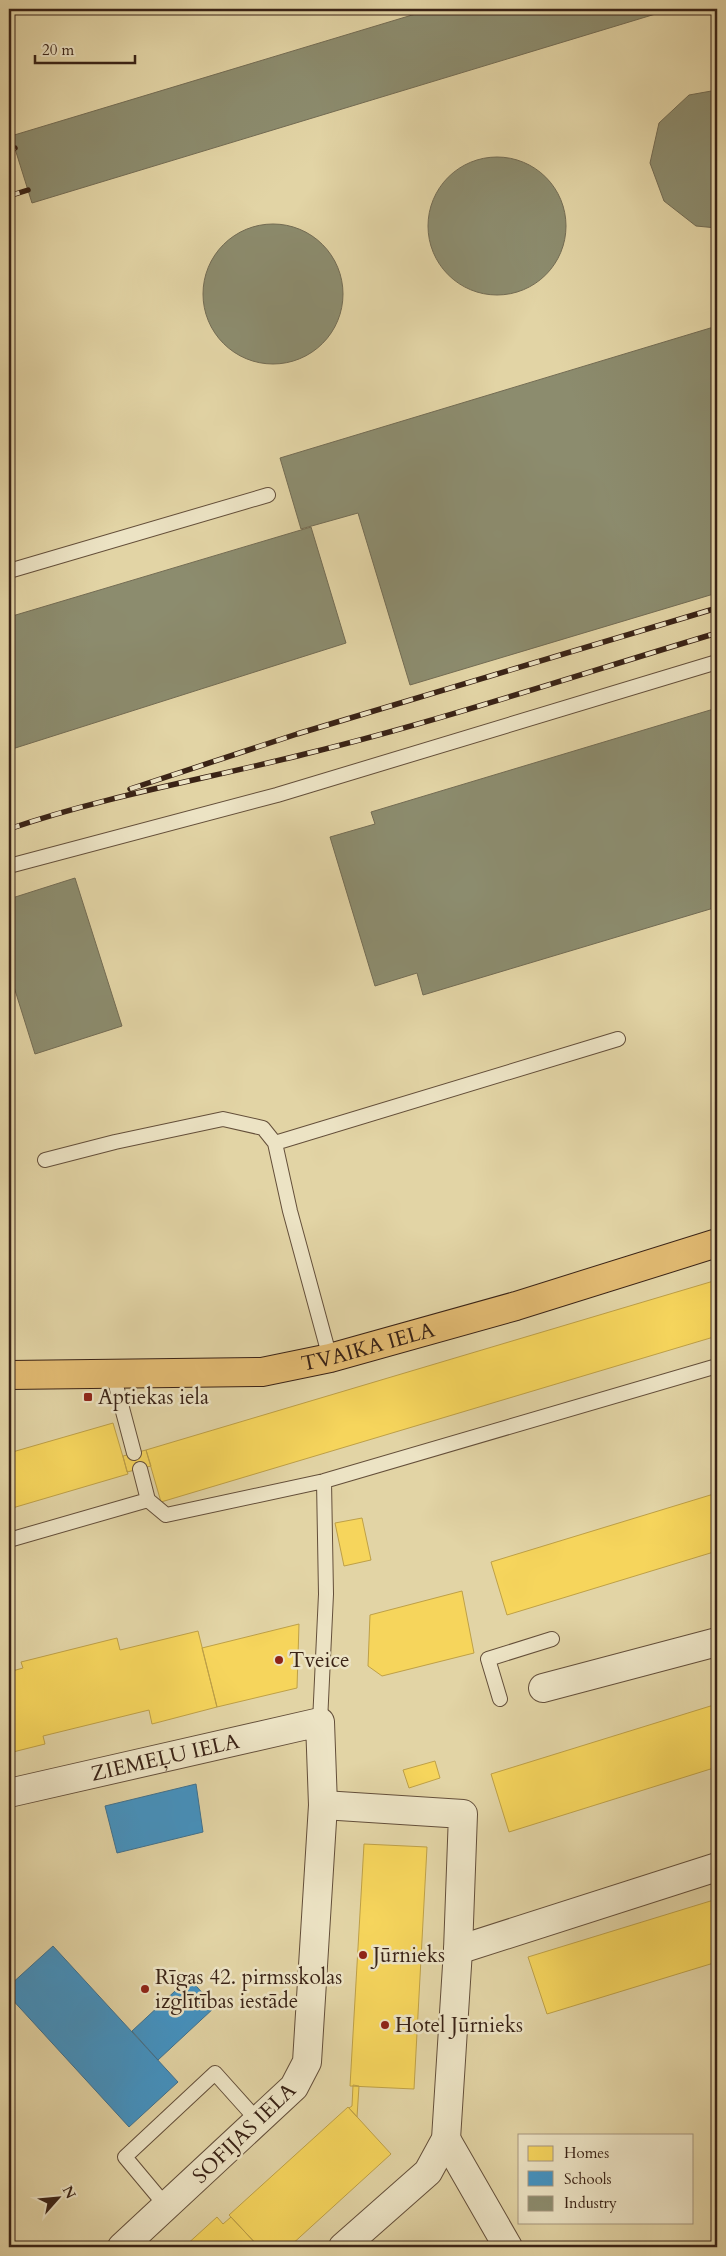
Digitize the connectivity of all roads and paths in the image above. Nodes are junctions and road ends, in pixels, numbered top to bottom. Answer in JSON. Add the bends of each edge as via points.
{"nodes":[{"id":1,"x":268,"y":495,"type":"dead end"},
{"id":2,"x":9,"y":571,"type":"edge"},
{"id":3,"x":717,"y":662,"type":"edge"},
{"id":4,"x":9,"y":866,"type":"edge"},
{"id":5,"x":618,"y":1038,"type":"dead end"},
{"id":6,"x":275,"y":1143,"type":"junction"},
{"id":7,"x":46,"y":1160,"type":"dead end"},
{"id":8,"x":717,"y":1243,"type":"edge"},
{"id":9,"x":330,"y":1358,"type":"junction"},
{"id":10,"x":717,"y":1366,"type":"edge"},
{"id":11,"x":113,"y":1374,"type":"junction"},
{"id":12,"x":9,"y":1375,"type":"edge"},
{"id":13,"x":134,"y":1453,"type":"dead end"},
{"id":14,"x":140,"y":1469,"type":"dead end"},
{"id":15,"x":324,"y":1481,"type":"junction"},
{"id":16,"x":148,"y":1500,"type":"junction"},
{"id":17,"x":9,"y":1540,"type":"edge"},
{"id":18,"x":552,"y":1639,"type":"dead end"},
{"id":19,"x":717,"y":1642,"type":"edge"},
{"id":20,"x":543,"y":1688,"type":"dead end"},
{"id":21,"x":500,"y":1699,"type":"dead end"},
{"id":22,"x":320,"y":1722,"type":"junction"},
{"id":23,"x":9,"y":1793,"type":"edge"},
{"id":24,"x":323,"y":1805,"type":"junction"},
{"id":25,"x":717,"y":1867,"type":"edge"},
{"id":26,"x":458,"y":1950,"type":"junction"},
{"id":27,"x":258,"y":2121,"type":"junction"},
{"id":28,"x":446,"y":2139,"type":"junction"},
{"id":29,"x":166,"y":2206,"type":"junction"},
{"id":30,"x":122,"y":2247,"type":"edge"},
{"id":31,"x":343,"y":2247,"type":"edge"},
{"id":32,"x":508,"y":2247,"type":"edge"}],
"edges":[{"from":1,"to":2,"type":"lane"},
{"from":3,"to":4,"type":"lane","via":[[277,795]]},
{"from":5,"to":6,"type":"lane"},
{"from":6,"to":7,"type":"lane","via":[[263,1128],[223,1119]]},
{"from":6,"to":9,"type":"lane"},
{"from":8,"to":9,"type":"main road","name":"TVAIKA IELA","via":[[516,1306]]},
{"from":9,"to":11,"type":"main road","name":"TVAIKA IELA","via":[[262,1372]]},
{"from":10,"to":15,"type":"lane"},
{"from":11,"to":12,"type":"main road","name":"TVAIKA IELA"},
{"from":11,"to":13,"type":"lane"},
{"from":14,"to":16,"type":"lane"},
{"from":15,"to":16,"type":"lane","via":[[166,1515]]},
{"from":15,"to":22,"type":"lane","via":[[326,1594]]},
{"from":16,"to":17,"type":"lane"},
{"from":18,"to":21,"type":"lane","via":[[488,1659]]},
{"from":19,"to":20,"type":"street"},
{"from":22,"to":23,"type":"street","name":"ZIEMEĻU IELA"},
{"from":22,"to":24,"type":"street","name":"SOFIJAS IELA"},
{"from":24,"to":26,"type":"street","via":[[463,1814]]},
{"from":24,"to":27,"type":"street","name":"SOFIJAS IELA","via":[[307,2062],[294,2087]]},
{"from":25,"to":26,"type":"street"},
{"from":26,"to":28,"type":"street"},
{"from":27,"to":29,"type":"street","name":"SOFIJAS IELA"},
{"from":27,"to":29,"type":"lane","via":[[215,2073],[125,2157]]},
{"from":28,"to":31,"type":"street","via":[[428,2172]]},
{"from":28,"to":32,"type":"street"},
{"from":29,"to":30,"type":"street","name":"SOFIJAS IELA"}]}
